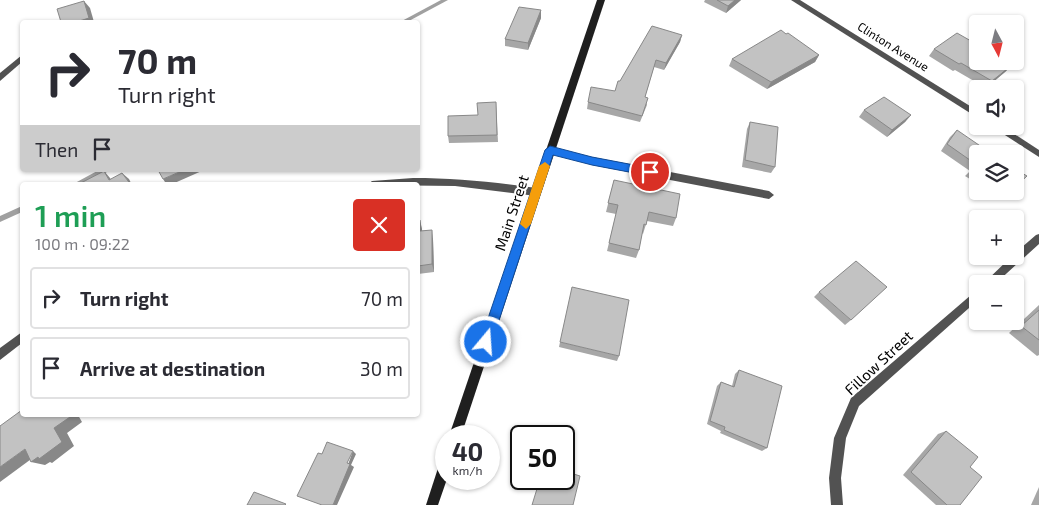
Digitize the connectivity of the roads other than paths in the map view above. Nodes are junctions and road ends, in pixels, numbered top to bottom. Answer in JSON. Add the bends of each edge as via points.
{"nodes":[{"id":1,"x":601,"y":0,"type":"edge"},
{"id":2,"x":795,"y":0,"type":"edge"},
{"id":3,"x":20,"y":60,"type":"edge"},
{"id":4,"x":0,"y":78,"type":"edge"},
{"id":5,"x":969,"y":109,"type":"edge"},
{"id":6,"x":1009,"y":135,"type":"edge"},
{"id":7,"x":550,"y":150,"type":"junction"},
{"id":8,"x":1039,"y":154,"type":"edge"},
{"id":9,"x":390,"y":182,"type":"edge"},
{"id":10,"x":420,"y":182,"type":"edge"},
{"id":11,"x":420,"y":182,"type":"edge"},
{"id":12,"x":536,"y":192,"type":"junction"},
{"id":13,"x":769,"y":195,"type":"dead end"},
{"id":14,"x":1039,"y":238,"type":"edge"},
{"id":15,"x":998,"y":275,"type":"edge"},
{"id":16,"x":969,"y":301,"type":"edge"},
{"id":17,"x":20,"y":339,"type":"edge"},
{"id":18,"x":0,"y":355,"type":"edge"},
{"id":19,"x":459,"y":425,"type":"edge"},
{"id":20,"x":437,"y":490,"type":"edge"},
{"id":21,"x":432,"y":505,"type":"edge"},
{"id":22,"x":837,"y":505,"type":"edge"}],
"edges":[{"from":1,"to":7,"type":"main road","name":"Main Street"},
{"from":2,"to":5,"type":"street","name":"Clinton Avenue"},
{"from":3,"to":4,"type":"street"},
{"from":6,"to":8,"type":"street"},
{"from":7,"to":12,"type":"main road","name":"Main Street"},
{"from":7,"to":13,"type":"street"},
{"from":9,"to":11,"type":"street"},
{"from":10,"to":12,"type":"street","via":[[477,182]]},
{"from":12,"to":19,"type":"main road","name":"Main Street"},
{"from":14,"to":15,"type":"street"},
{"from":16,"to":22,"type":"street","name":"Fillow Street","via":[[855,402],[840,438],[835,478]]},
{"from":17,"to":18,"type":"street"},
{"from":20,"to":21,"type":"main road"}]}
